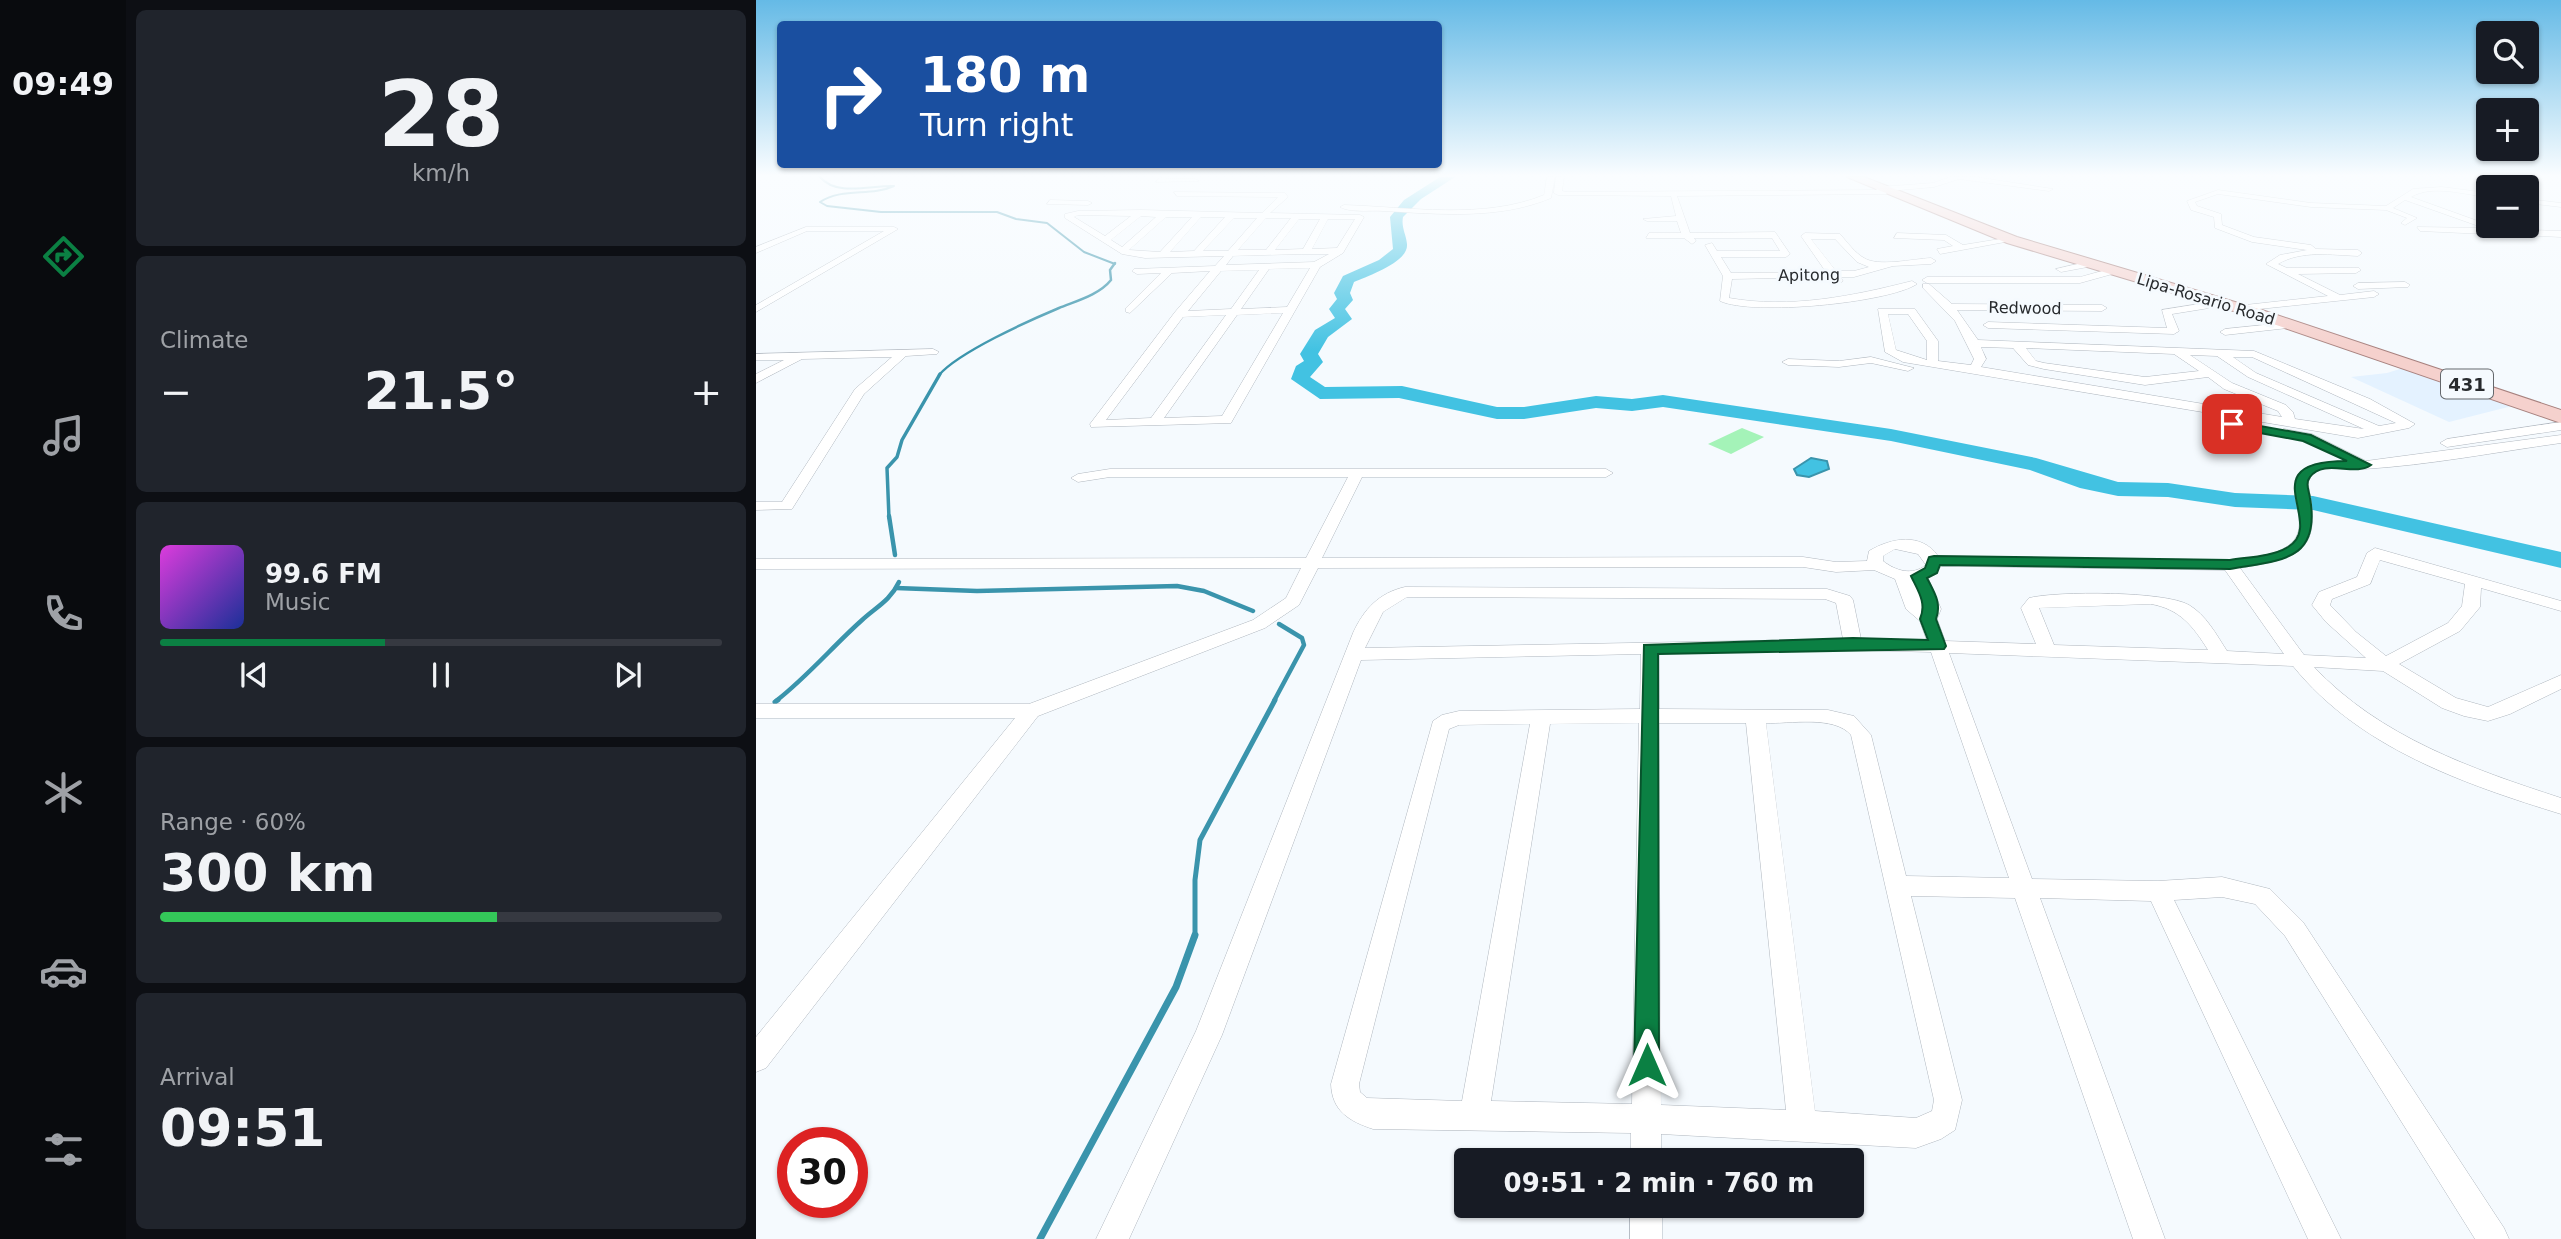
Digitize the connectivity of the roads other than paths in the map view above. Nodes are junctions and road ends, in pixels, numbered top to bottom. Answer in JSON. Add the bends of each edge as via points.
{"nodes":[{"id":1,"x":787,"y":235,"type":"edge"},
{"id":2,"x":884,"y":235,"type":"edge"},
{"id":3,"x":1097,"y":235,"type":"edge"},
{"id":4,"x":1112,"y":235,"type":"edge"},
{"id":5,"x":1140,"y":235,"type":"edge"},
{"id":6,"x":1180,"y":235,"type":"edge"},
{"id":7,"x":1213,"y":235,"type":"edge"},
{"id":8,"x":1247,"y":235,"type":"edge"},
{"id":9,"x":1282,"y":235,"type":"edge"},
{"id":10,"x":1315,"y":235,"type":"edge"},
{"id":11,"x":1350,"y":235,"type":"edge"},
{"id":12,"x":1689,"y":235,"type":"edge"},
{"id":13,"x":1774,"y":235,"type":"edge"},
{"id":14,"x":1998,"y":235,"type":"edge"},
{"id":15,"x":2237,"y":235,"type":"edge"},
{"id":16,"x":1896,"y":236,"type":"dead end"},
{"id":17,"x":1105,"y":240,"type":"junction"},
{"id":18,"x":2012,"y":240,"type":"junction"},
{"id":19,"x":756,"y":243,"type":"edge"},
{"id":20,"x":770,"y":243,"type":"junction"},
{"id":21,"x":1781,"y":244,"type":"junction"},
{"id":22,"x":1709,"y":245,"type":"junction"},
{"id":23,"x":1962,"y":247,"type":"junction"},
{"id":24,"x":756,"y":250,"type":"edge"},
{"id":25,"x":1122,"y":251,"type":"junction"},
{"id":26,"x":1340,"y":251,"type":"junction"},
{"id":27,"x":1940,"y":251,"type":"dead end"},
{"id":28,"x":2312,"y":252,"type":"junction"},
{"id":29,"x":1268,"y":253,"type":"junction"},
{"id":30,"x":1305,"y":253,"type":"junction"},
{"id":31,"x":2358,"y":253,"type":"dead end"},
{"id":32,"x":1195,"y":254,"type":"junction"},
{"id":33,"x":1231,"y":254,"type":"junction"},
{"id":34,"x":1717,"y":254,"type":"junction"},
{"id":35,"x":1162,"y":255,"type":"junction"},
{"id":36,"x":1931,"y":261,"type":"dead end"},
{"id":37,"x":2090,"y":264,"type":"junction"},
{"id":38,"x":1316,"y":265,"type":"junction"},
{"id":39,"x":1723,"y":265,"type":"junction"},
{"id":40,"x":1828,"y":265,"type":"junction"},
{"id":41,"x":1266,"y":267,"type":"junction"},
{"id":42,"x":1218,"y":268,"type":"junction"},
{"id":43,"x":1880,"y":268,"type":"junction"},
{"id":44,"x":2061,"y":269,"type":"dead end"},
{"id":45,"x":1169,"y":270,"type":"junction"},
{"id":46,"x":2356,"y":270,"type":"dead end"},
{"id":47,"x":1137,"y":271,"type":"dead end"},
{"id":48,"x":2113,"y":271,"type":"junction"},
{"id":49,"x":2284,"y":271,"type":"junction"},
{"id":50,"x":1836,"y":275,"type":"junction"},
{"id":51,"x":1728,"y":276,"type":"junction"},
{"id":52,"x":1907,"y":278,"type":"junction"},
{"id":53,"x":1926,"y":283,"type":"junction"},
{"id":54,"x":2405,"y":285,"type":"dead end"},
{"id":55,"x":2316,"y":286,"type":"junction"},
{"id":56,"x":1726,"y":287,"type":"junction"},
{"id":57,"x":1796,"y":287,"type":"dead end"},
{"id":58,"x":1823,"y":287,"type":"dead end"},
{"id":59,"x":2374,"y":295,"type":"dead end"},
{"id":60,"x":2339,"y":297,"type":"junction"},
{"id":61,"x":2224,"y":303,"type":"junction"},
{"id":62,"x":1948,"y":307,"type":"junction"},
{"id":63,"x":2102,"y":308,"type":"dead end"},
{"id":64,"x":2240,"y":308,"type":"junction"},
{"id":65,"x":756,"y":309,"type":"edge"},
{"id":66,"x":1130,"y":310,"type":"dead end"},
{"id":67,"x":1290,"y":310,"type":"junction"},
{"id":68,"x":1236,"y":312,"type":"junction"},
{"id":69,"x":1179,"y":314,"type":"junction"},
{"id":70,"x":1988,"y":325,"type":"dead end"},
{"id":71,"x":2293,"y":325,"type":"junction"},
{"id":72,"x":2225,"y":332,"type":"dead end"},
{"id":73,"x":1975,"y":342,"type":"junction"},
{"id":74,"x":2016,"y":344,"type":"junction"},
{"id":75,"x":2105,"y":348,"type":"junction"},
{"id":76,"x":2177,"y":351,"type":"junction"},
{"id":77,"x":933,"y":352,"type":"dead end"},
{"id":78,"x":2219,"y":352,"type":"junction"},
{"id":79,"x":902,"y":354,"type":"junction"},
{"id":80,"x":801,"y":355,"type":"junction"},
{"id":81,"x":756,"y":357,"type":"edge"},
{"id":82,"x":1788,"y":362,"type":"dead end"},
{"id":83,"x":1933,"y":363,"type":"junction"},
{"id":84,"x":1974,"y":369,"type":"junction"},
{"id":85,"x":2207,"y":374,"type":"junction"},
{"id":86,"x":2108,"y":375,"type":"junction"},
{"id":87,"x":756,"y":379,"type":"edge"},
{"id":88,"x":2561,"y":417,"type":"edge"},
{"id":89,"x":1155,"y":422,"type":"junction"},
{"id":90,"x":2289,"y":422,"type":"junction"},
{"id":91,"x":2561,"y":426,"type":"edge"},
{"id":92,"x":2378,"y":430,"type":"junction"},
{"id":93,"x":2561,"y":439,"type":"edge"},
{"id":94,"x":2446,"y":443,"type":"junction"},
{"id":95,"x":2464,"y":453,"type":"junction"},
{"id":96,"x":2346,"y":460,"type":"junction"},
{"id":97,"x":1358,"y":471,"type":"junction"},
{"id":98,"x":1606,"y":473,"type":"dead end"},
{"id":99,"x":1079,"y":478,"type":"dead end"},
{"id":100,"x":756,"y":506,"type":"edge"},
{"id":101,"x":1877,"y":560,"type":"junction"},
{"id":102,"x":1934,"y":561,"type":"junction"},
{"id":103,"x":1314,"y":563,"type":"junction"},
{"id":104,"x":756,"y":564,"type":"edge"},
{"id":105,"x":2230,"y":565,"type":"junction"},
{"id":106,"x":1911,"y":576,"type":"junction"},
{"id":107,"x":2473,"y":582,"type":"junction"},
{"id":108,"x":2561,"y":606,"type":"edge"},
{"id":109,"x":1853,"y":643,"type":"junction"},
{"id":110,"x":1938,"y":646,"type":"junction"},
{"id":111,"x":1650,"y":649,"type":"junction"},
{"id":112,"x":2047,"y":649,"type":"junction"},
{"id":113,"x":1354,"y":654,"type":"junction"},
{"id":114,"x":2221,"y":656,"type":"junction"},
{"id":115,"x":2301,"y":662,"type":"junction"},
{"id":116,"x":2383,"y":665,"type":"junction"},
{"id":117,"x":2561,"y":681,"type":"edge"},
{"id":118,"x":756,"y":711,"type":"edge"},
{"id":119,"x":1031,"y":711,"type":"junction"},
{"id":120,"x":1650,"y":716,"type":"junction"},
{"id":121,"x":1755,"y":717,"type":"junction"},
{"id":122,"x":1541,"y":719,"type":"junction"},
{"id":123,"x":2561,"y":806,"type":"edge"},
{"id":124,"x":1898,"y":886,"type":"junction"},
{"id":125,"x":2023,"y":889,"type":"junction"},
{"id":126,"x":2158,"y":891,"type":"junction"},
{"id":127,"x":756,"y":1059,"type":"edge"},
{"id":128,"x":1474,"y":1116,"type":"junction"},
{"id":129,"x":1646,"y":1118,"type":"junction"},
{"id":130,"x":1802,"y":1124,"type":"junction"},
{"id":131,"x":1646,"y":1148,"type":"edge"},
{"id":132,"x":1646,"y":1218,"type":"edge"},
{"id":133,"x":1112,"y":1239,"type":"edge"},
{"id":134,"x":1646,"y":1239,"type":"edge"},
{"id":135,"x":2149,"y":1239,"type":"edge"},
{"id":136,"x":2325,"y":1239,"type":"edge"},
{"id":137,"x":2493,"y":1239,"type":"edge"}],
"edges":[{"from":1,"to":20,"type":"street"},
{"from":2,"to":65,"type":"street"},
{"from":3,"to":17,"type":"street"},
{"from":4,"to":17,"type":"street"},
{"from":5,"to":25,"type":"street"},
{"from":6,"to":35,"type":"street"},
{"from":7,"to":32,"type":"street"},
{"from":8,"to":33,"type":"street"},
{"from":9,"to":29,"type":"street"},
{"from":10,"to":30,"type":"street"},
{"from":11,"to":26,"type":"street"},
{"from":12,"to":22,"type":"street","via":[[1691,240]]},
{"from":13,"to":21,"type":"street"},
{"from":14,"to":18,"type":"main road","name":"Lipa-Rosario Road","number":"431"},
{"from":15,"to":28,"type":"street","via":[[2301,244]]},
{"from":16,"to":23,"type":"street","via":[[1946,239]]},
{"from":17,"to":25,"type":"street"},
{"from":18,"to":23,"type":"street"},
{"from":18,"to":37,"type":"main road","name":"Lipa-Rosario Road","number":"431"},
{"from":19,"to":20,"type":"street"},
{"from":20,"to":24,"type":"street"},
{"from":21,"to":22,"type":"street"},
{"from":21,"to":34,"type":"street","via":[[1786,254]]},
{"from":22,"to":34,"type":"street"},
{"from":23,"to":27,"type":"street"},
{"from":25,"to":35,"type":"street"},
{"from":26,"to":30,"type":"street"},
{"from":26,"to":38,"type":"street"},
{"from":28,"to":31,"type":"street"},
{"from":28,"to":49,"type":"street","via":[[2272,262]]},
{"from":29,"to":30,"type":"street"},
{"from":29,"to":33,"type":"street"},
{"from":32,"to":33,"type":"street"},
{"from":32,"to":35,"type":"street"},
{"from":33,"to":42,"type":"street"},
{"from":34,"to":39,"type":"street"},
{"from":36,"to":43,"type":"street","name":"Apitong"},
{"from":37,"to":44,"type":"street"},
{"from":37,"to":48,"type":"main road","name":"Lipa-Rosario Road","number":"431"},
{"from":38,"to":41,"type":"street"},
{"from":38,"to":67,"type":"street"},
{"from":39,"to":40,"type":"street"},
{"from":39,"to":51,"type":"street"},
{"from":40,"to":43,"type":"street","via":[[1805,236],[1837,236],[1860,260]]},
{"from":40,"to":50,"type":"street"},
{"from":41,"to":42,"type":"street"},
{"from":41,"to":68,"type":"street"},
{"from":42,"to":45,"type":"street"},
{"from":42,"to":69,"type":"street"},
{"from":43,"to":50,"type":"street","name":"Apitong"},
{"from":43,"to":52,"type":"street"},
{"from":45,"to":47,"type":"street"},
{"from":45,"to":66,"type":"street"},
{"from":46,"to":49,"type":"street"},
{"from":48,"to":53,"type":"street","via":[[2080,280]]},
{"from":48,"to":61,"type":"main road","name":"Lipa-Rosario Road","number":"431"},
{"from":49,"to":55,"type":"street"},
{"from":50,"to":51,"type":"street","name":"Apitong"},
{"from":50,"to":58,"type":"street","via":[[1837,283]]},
{"from":51,"to":56,"type":"street"},
{"from":52,"to":53,"type":"street"},
{"from":52,"to":56,"type":"street","via":[[1880,294],[1833,300],[1742,302],[1724,299]]},
{"from":53,"to":62,"type":"street"},
{"from":54,"to":55,"type":"street"},
{"from":55,"to":60,"type":"street"},
{"from":56,"to":57,"type":"street"},
{"from":59,"to":60,"type":"street"},
{"from":60,"to":64,"type":"street"},
{"from":61,"to":64,"type":"main road","name":"Lipa-Rosario Road","number":"431"},
{"from":61,"to":70,"type":"street","via":[[2166,312],[2174,331]]},
{"from":62,"to":63,"type":"street","name":"Redwood"},
{"from":62,"to":73,"type":"street"},
{"from":64,"to":71,"type":"main road","name":"Lipa-Rosario Road","number":"431"},
{"from":67,"to":68,"type":"street"},
{"from":67,"to":89,"type":"street","via":[[1226,420]]},
{"from":68,"to":69,"type":"street"},
{"from":68,"to":89,"type":"street"},
{"from":69,"to":89,"type":"street","via":[[1096,424]]},
{"from":71,"to":72,"type":"street"},
{"from":71,"to":88,"type":"main road","name":"Lipa-Rosario Road","number":"431"},
{"from":73,"to":74,"type":"street"},
{"from":73,"to":84,"type":"street","via":[[1980,359]]},
{"from":74,"to":75,"type":"street"},
{"from":74,"to":86,"type":"street","via":[[2036,365]]},
{"from":75,"to":76,"type":"street"},
{"from":75,"to":86,"type":"street","via":[[2111,363]]},
{"from":76,"to":78,"type":"street"},
{"from":76,"to":85,"type":"street"},
{"from":77,"to":79,"type":"street"},
{"from":78,"to":92,"type":"street","via":[[2252,375]]},
{"from":78,"to":92,"type":"street","via":[[2262,356],[2409,424]]},
{"from":79,"to":80,"type":"street"},
{"from":79,"to":100,"type":"street","via":[[859,392],[787,506]]},
{"from":80,"to":81,"type":"street"},
{"from":80,"to":87,"type":"street"},
{"from":82,"to":96,"type":"street","via":[[1881,362],[2306,438]]},
{"from":83,"to":83,"type":"street","via":[[1934,347],[1912,311],[1882,311],[1893,354]]},
{"from":83,"to":84,"type":"street"},
{"from":84,"to":90,"type":"street"},
{"from":85,"to":86,"type":"street","via":[[2157,381]]},
{"from":85,"to":90,"type":"street","via":[[2282,408]]},
{"from":90,"to":92,"type":"street","via":[[2358,434]]},
{"from":91,"to":94,"type":"street"},
{"from":93,"to":95,"type":"street"},
{"from":94,"to":95,"type":"street"},
{"from":94,"to":96,"type":"street"},
{"from":95,"to":96,"type":"street","via":[[2365,465]]},
{"from":96,"to":105,"type":"street","via":[[2306,472],[2301,482],[2304,535],[2295,549]]},
{"from":97,"to":98,"type":"street"},
{"from":97,"to":99,"type":"street","via":[[1110,473]]},
{"from":97,"to":103,"type":"street"},
{"from":101,"to":102,"type":"street","via":[[1884,546],[1901,544],[1926,551]]},
{"from":101,"to":103,"type":"street","via":[[1836,567],[1803,562]]},
{"from":101,"to":106,"type":"street"},
{"from":102,"to":105,"type":"street"},
{"from":102,"to":106,"type":"street","via":[[1931,570]]},
{"from":103,"to":104,"type":"street"},
{"from":103,"to":119,"type":"street","via":[[1293,601],[1259,624]]},
{"from":105,"to":115,"type":"street"},
{"from":106,"to":110,"type":"street","via":[[1915,609],[1928,619]]},
{"from":107,"to":108,"type":"street"},
{"from":107,"to":116,"type":"street","via":[[2471,607],[2454,627]]},
{"from":107,"to":116,"type":"street","via":[[2375,553],[2364,580],[2321,599],[2325,612]]},
{"from":109,"to":110,"type":"street"},
{"from":109,"to":111,"type":"street"},
{"from":109,"to":113,"type":"street","via":[[1843,600],[1827,594],[1405,592],[1381,601]]},
{"from":110,"to":112,"type":"street"},
{"from":110,"to":125,"type":"street"},
{"from":111,"to":113,"type":"street"},
{"from":111,"to":120,"type":"street"},
{"from":112,"to":114,"type":"street"},
{"from":112,"to":114,"type":"street","via":[[2030,608],[2035,602],[2151,599],[2192,611]]},
{"from":113,"to":133,"type":"street","via":[[1208,1035]]},
{"from":114,"to":115,"type":"street"},
{"from":115,"to":116,"type":"street"},
{"from":115,"to":123,"type":"street","via":[[2336,700],[2394,740],[2505,788]]},
{"from":116,"to":117,"type":"street","via":[[2459,707],[2489,715]]},
{"from":118,"to":119,"type":"street"},
{"from":119,"to":127,"type":"street"},
{"from":120,"to":121,"type":"street"},
{"from":120,"to":122,"type":"street"},
{"from":120,"to":129,"type":"street"},
{"from":121,"to":124,"type":"street","via":[[1828,717],[1857,727]]},
{"from":121,"to":130,"type":"street"},
{"from":122,"to":128,"type":"street"},
{"from":122,"to":128,"type":"street","via":[[1459,718],[1444,722],[1436,732],[1345,1084],[1345,1094],[1356,1110]]},
{"from":124,"to":125,"type":"street"},
{"from":124,"to":130,"type":"street","via":[[1948,1100],[1945,1120],[1916,1133]]},
{"from":125,"to":126,"type":"street"},
{"from":125,"to":135,"type":"street"},
{"from":126,"to":136,"type":"street"},
{"from":126,"to":137,"type":"street","via":[[2234,889],[2262,896],[2280,913],[2381,1060]]},
{"from":128,"to":129,"type":"street"},
{"from":129,"to":130,"type":"street"},
{"from":129,"to":131,"type":"street"},
{"from":132,"to":134,"type":"street"}]}
